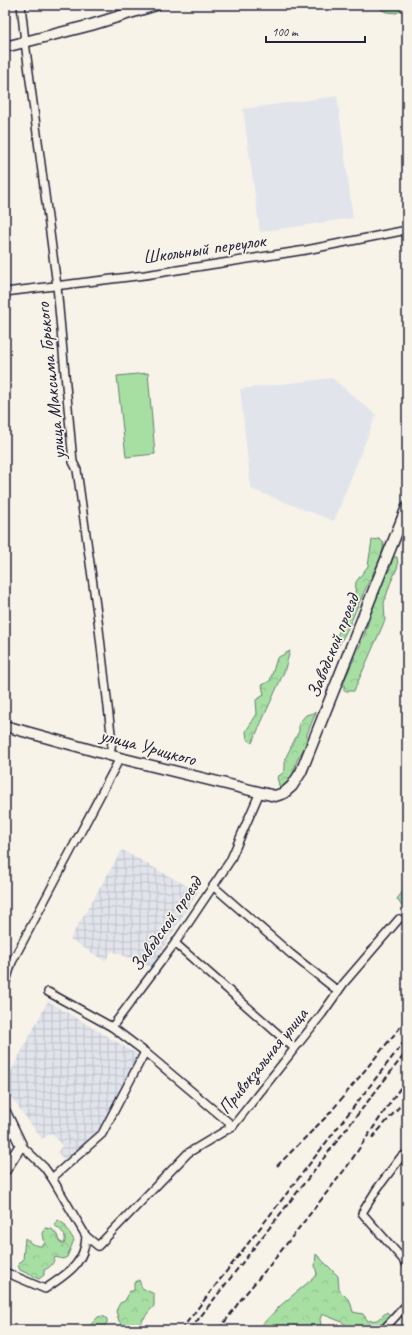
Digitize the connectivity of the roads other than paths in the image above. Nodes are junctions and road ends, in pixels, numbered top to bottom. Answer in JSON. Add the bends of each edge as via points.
{"nodes":[{"id":1,"x":21,"y":5,"type":"edge"},
{"id":2,"x":156,"y":5,"type":"edge"},
{"id":3,"x":142,"y":7,"type":"edge"},
{"id":4,"x":25,"y":42,"type":"junction"},
{"id":5,"x":5,"y":47,"type":"edge"},
{"id":6,"x":407,"y":230,"type":"edge"},
{"id":7,"x":57,"y":286,"type":"junction"},
{"id":8,"x":5,"y":292,"type":"edge"},
{"id":9,"x":407,"y":507,"type":"edge"},
{"id":10,"x":5,"y":726,"type":"edge"},
{"id":11,"x":110,"y":754,"type":"junction"},
{"id":12,"x":120,"y":758,"type":"junction"},
{"id":13,"x":260,"y":792,"type":"junction"},
{"id":14,"x":284,"y":793,"type":"joint"},
{"id":15,"x":213,"y":886,"type":"junction"},
{"id":16,"x":400,"y":919,"type":"dead end"},
{"id":17,"x":175,"y":944,"type":"junction"},
{"id":18,"x":5,"y":985,"type":"edge"},
{"id":19,"x":338,"y":991,"type":"junction"},
{"id":20,"x":48,"y":992,"type":"dead end"},
{"id":21,"x":112,"y":1027,"type":"junction"},
{"id":22,"x":294,"y":1048,"type":"junction"},
{"id":23,"x":145,"y":1052,"type":"junction"},
{"id":24,"x":5,"y":1112,"type":"edge"},
{"id":25,"x":233,"y":1126,"type":"junction"},
{"id":26,"x":21,"y":1145,"type":"junction"},
{"id":27,"x":407,"y":1154,"type":"edge"},
{"id":28,"x":5,"y":1170,"type":"edge"},
{"id":29,"x":52,"y":1178,"type":"junction"},
{"id":30,"x":86,"y":1236,"type":"junction"},
{"id":31,"x":407,"y":1264,"type":"edge"},
{"id":32,"x":5,"y":1272,"type":"edge"},
{"id":33,"x":407,"y":1304,"type":"edge"},
{"id":34,"x":383,"y":1330,"type":"edge"}],
"edges":[{"from":1,"to":4,"type":"street","name":"улица Максима Горького"},
{"from":2,"to":3,"type":"street"},
{"from":3,"to":4,"type":"street","via":[[91,25]]},
{"from":4,"to":5,"type":"street"},
{"from":4,"to":7,"type":"street","name":"улица Максима Горького"},
{"from":6,"to":7,"type":"street","name":"Школьный переулок","via":[[306,250]]},
{"from":7,"to":8,"type":"street","name":"Школьный переулок"},
{"from":7,"to":11,"type":"street","name":"улица Максима Горького","via":[[73,462],[77,470],[98,620],[112,742]]},
{"from":9,"to":14,"type":"street","name":"Заводской проезд","via":[[301,772]]},
{"from":10,"to":11,"type":"street","name":"улица Урицкого"},
{"from":11,"to":12,"type":"street","name":"улица Урицкого"},
{"from":12,"to":13,"type":"street","name":"улица Урицкого"},
{"from":12,"to":18,"type":"street","via":[[12,962]]},
{"from":13,"to":14,"type":"street","name":"улица Урицкого","via":[[275,796]]},
{"from":13,"to":15,"type":"street","name":"Заводской проезд","via":[[230,861]]},
{"from":15,"to":17,"type":"street","name":"Заводской проезд"},
{"from":15,"to":19,"type":"street"},
{"from":16,"to":19,"type":"street","name":"Привокзальная улица"},
{"from":17,"to":21,"type":"street","name":"Заводской проезд"},
{"from":17,"to":22,"type":"street"},
{"from":19,"to":22,"type":"street","name":"Привокзальная улица"},
{"from":20,"to":21,"type":"street"},
{"from":21,"to":23,"type":"street"},
{"from":22,"to":25,"type":"street","name":"Привокзальная улица"},
{"from":23,"to":25,"type":"street"},
{"from":23,"to":29,"type":"street","via":[[102,1134]]},
{"from":24,"to":26,"type":"street"},
{"from":25,"to":30,"type":"street","name":"Привокзальная улица","via":[[188,1153],[98,1246]]},
{"from":26,"to":28,"type":"street"},
{"from":26,"to":29,"type":"street"},
{"from":27,"to":31,"type":"street","via":[[376,1189],[362,1213]]},
{"from":29,"to":30,"type":"street"},
{"from":30,"to":32,"type":"street","via":[[81,1258],[68,1273],[45,1289]]},
{"from":33,"to":34,"type":"street"}]}
